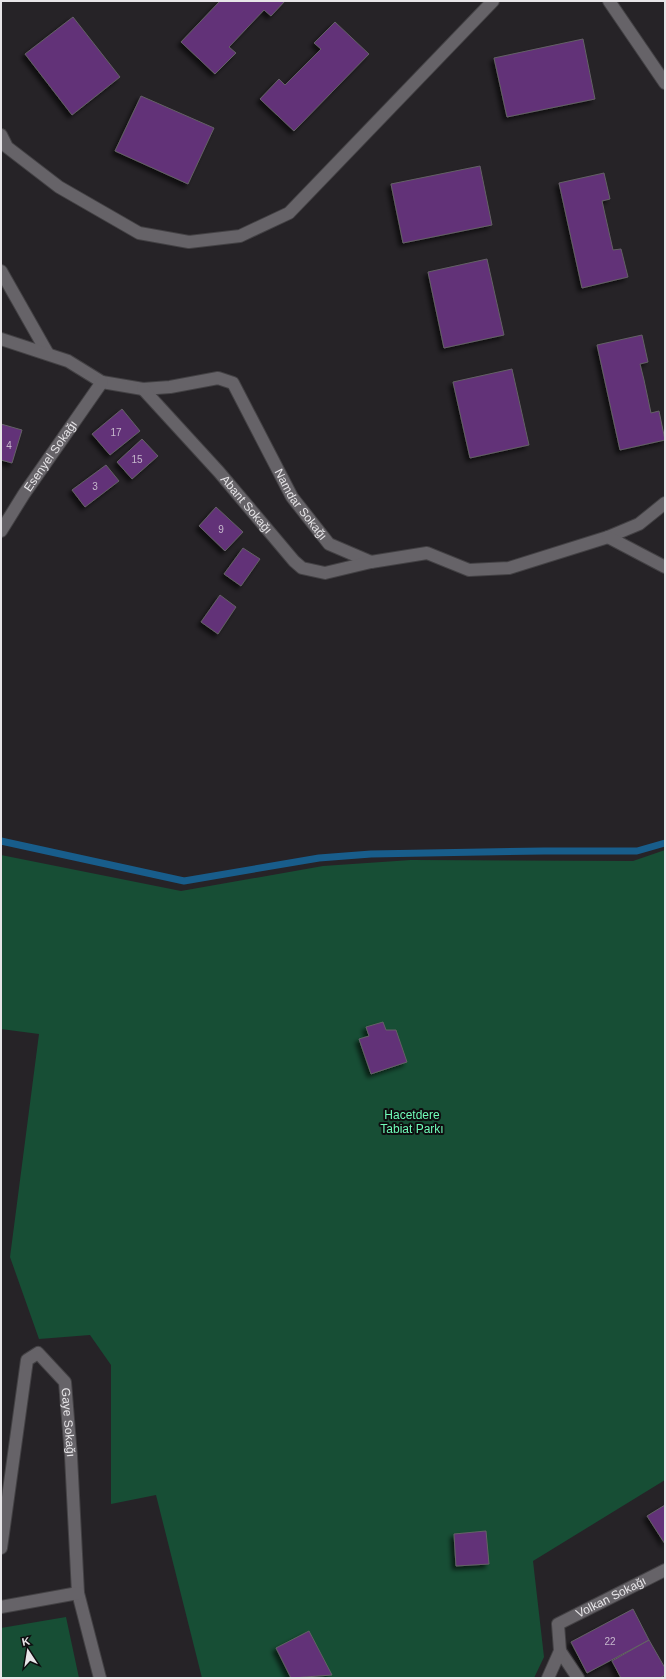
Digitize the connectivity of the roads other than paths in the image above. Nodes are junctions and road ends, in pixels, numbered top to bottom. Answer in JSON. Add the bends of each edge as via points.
{"nodes":[{"id":1,"x":493,"y":1,"type":"edge"},
{"id":2,"x":609,"y":1,"type":"edge"},
{"id":3,"x":665,"y":83,"type":"edge"},
{"id":4,"x":1,"y":135,"type":"edge"},
{"id":5,"x":1,"y":271,"type":"edge"},
{"id":6,"x":1,"y":339,"type":"edge"},
{"id":7,"x":48,"y":354,"type":"junction"},
{"id":8,"x":102,"y":382,"type":"junction"},
{"id":9,"x":143,"y":389,"type":"junction"},
{"id":10,"x":665,"y":503,"type":"edge"},
{"id":11,"x":1,"y":531,"type":"edge"},
{"id":12,"x":608,"y":537,"type":"junction"},
{"id":13,"x":371,"y":562,"type":"junction"},
{"id":14,"x":665,"y":567,"type":"edge"},
{"id":15,"x":1,"y":1548,"type":"edge"},
{"id":16,"x":665,"y":1570,"type":"edge"},
{"id":17,"x":78,"y":1593,"type":"junction"},
{"id":18,"x":1,"y":1607,"type":"edge"},
{"id":19,"x":560,"y":1650,"type":"junction"},
{"id":20,"x":100,"y":1678,"type":"edge"},
{"id":21,"x":548,"y":1678,"type":"edge"},
{"id":22,"x":578,"y":1678,"type":"edge"}],
"edges":[{"from":1,"to":4,"type":"street","via":[[288,213],[240,236],[189,242],[140,233],[59,188],[7,147]]},
{"from":2,"to":3,"type":"street"},
{"from":5,"to":7,"type":"street"},
{"from":6,"to":7,"type":"street","name":"Namdar Sokağı"},
{"from":7,"to":8,"type":"street","name":"Namdar Sokağı","via":[[68,361]]},
{"from":8,"to":9,"type":"street","name":"Namdar Sokağı"},
{"from":8,"to":11,"type":"street","name":"Esenyel Sokağı"},
{"from":9,"to":13,"type":"street","name":"Abant Sokağı","via":[[302,568],[325,573]]},
{"from":9,"to":13,"type":"street","name":"Namdar Sokağı","via":[[218,378],[234,383],[292,497],[329,544]]},
{"from":10,"to":12,"type":"street","via":[[639,524]]},
{"from":12,"to":13,"type":"street","via":[[509,568],[469,570],[427,553]]},
{"from":12,"to":14,"type":"street"},
{"from":15,"to":17,"type":"street","name":"Gaye Sokağı","via":[[26,1360],[38,1352],[65,1382]]},
{"from":16,"to":19,"type":"street","name":"Volkan Sokağı","via":[[558,1624]]},
{"from":17,"to":18,"type":"street"},
{"from":17,"to":20,"type":"street","name":"Gaye Sokağı"},
{"from":19,"to":21,"type":"street"},
{"from":19,"to":22,"type":"street"}]}
